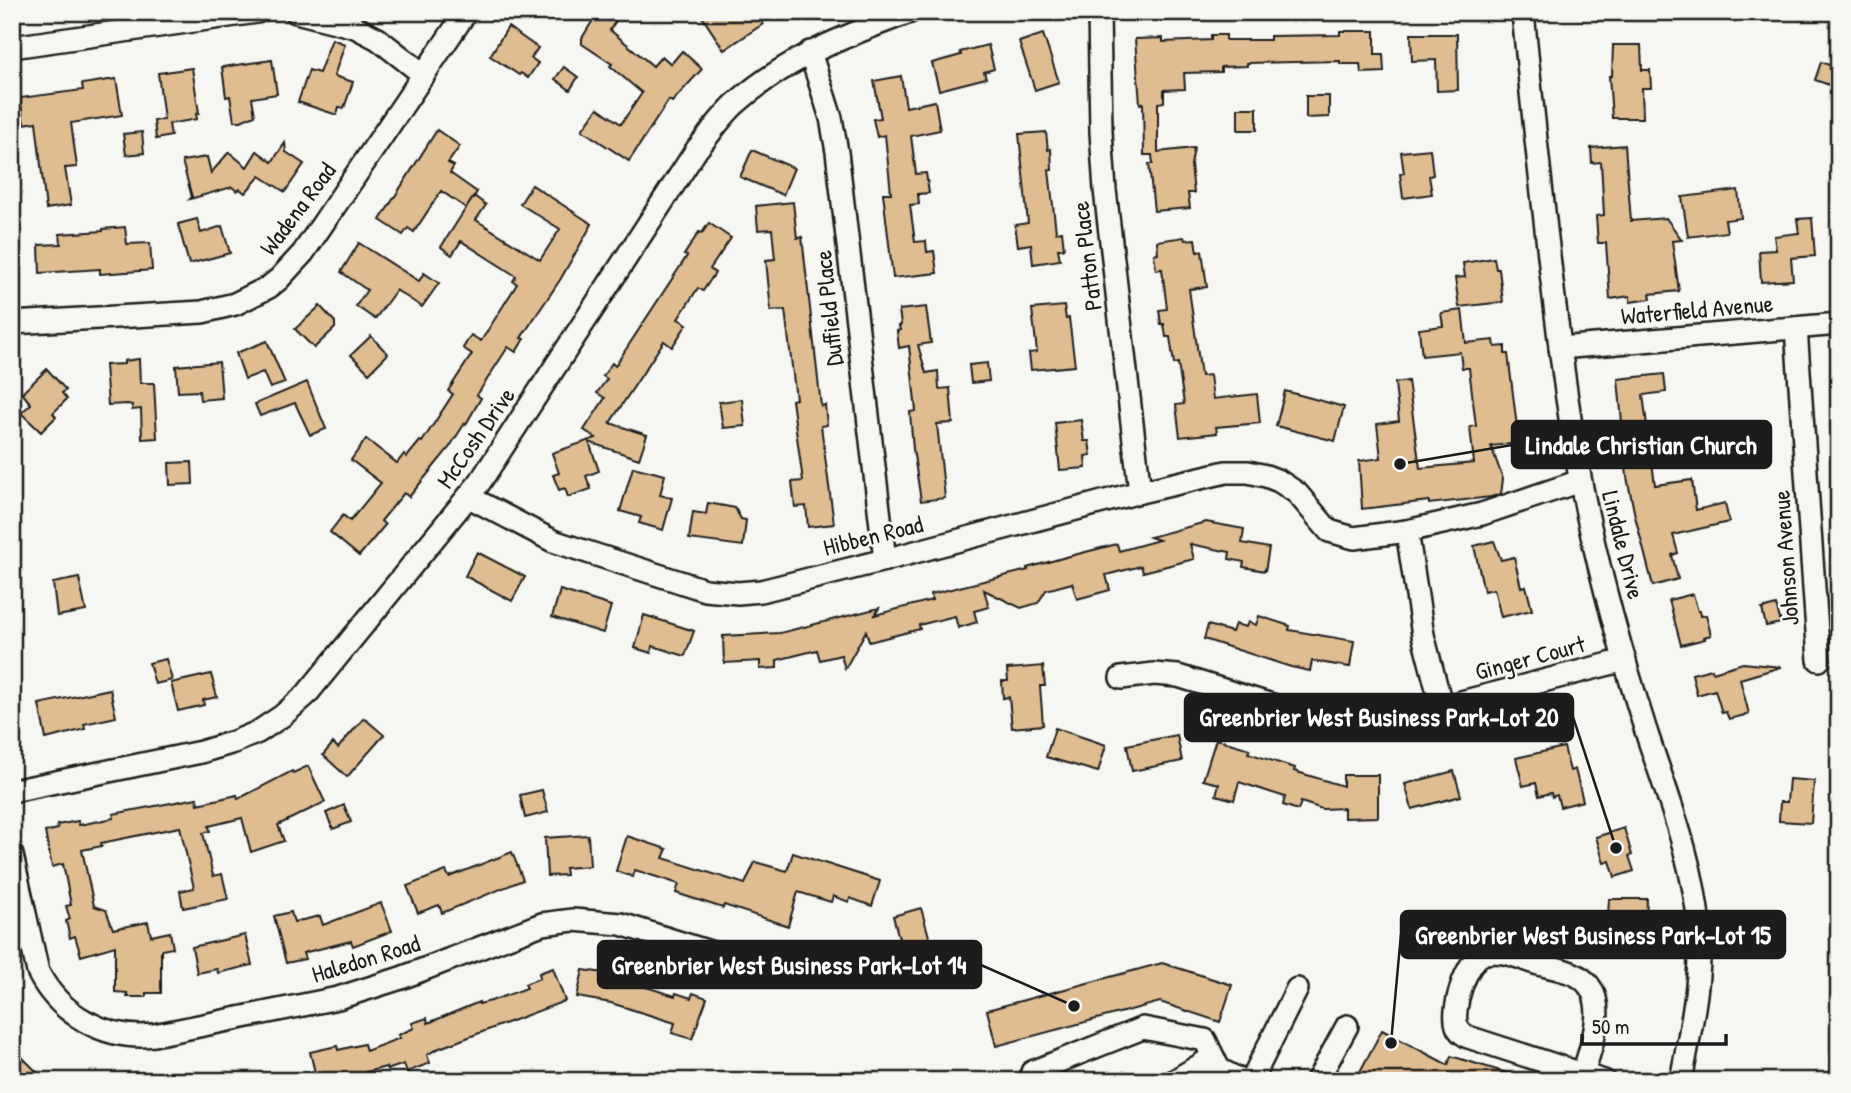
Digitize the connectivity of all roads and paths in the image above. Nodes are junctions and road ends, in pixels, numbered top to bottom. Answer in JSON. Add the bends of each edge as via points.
{"nodes":[{"id":1,"x":257,"y":12,"type":"edge"},
{"id":2,"x":296,"y":12,"type":"edge"},
{"id":3,"x":466,"y":12,"type":"edge"},
{"id":4,"x":910,"y":12,"type":"edge"},
{"id":5,"x":1099,"y":12,"type":"edge"},
{"id":6,"x":1523,"y":12,"type":"edge"},
{"id":7,"x":12,"y":47,"type":"edge"},
{"id":8,"x":810,"y":52,"type":"junction"},
{"id":9,"x":424,"y":75,"type":"junction"},
{"id":10,"x":12,"y":323,"type":"edge"},
{"id":11,"x":1839,"y":324,"type":"edge"},
{"id":12,"x":1796,"y":328,"type":"junction"},
{"id":13,"x":1560,"y":348,"type":"junction"},
{"id":14,"x":1580,"y":481,"type":"junction"},
{"id":15,"x":1140,"y":492,"type":"junction"},
{"id":16,"x":469,"y":497,"type":"junction"},
{"id":17,"x":1407,"y":531,"type":"junction"},
{"id":18,"x":885,"y":560,"type":"junction"},
{"id":19,"x":1625,"y":660,"type":"junction"},
{"id":20,"x":1819,"y":660,"type":"dead end"},
{"id":21,"x":1121,"y":678,"type":"dead end"},
{"id":22,"x":1442,"y":708,"type":"junction"},
{"id":23,"x":12,"y":791,"type":"edge"},
{"id":24,"x":12,"y":855,"type":"edge"},
{"id":25,"x":841,"y":970,"type":"dead end"},
{"id":26,"x":1297,"y":989,"type":"dead end"},
{"id":27,"x":1347,"y":1026,"type":"dead end"},
{"id":28,"x":1213,"y":1058,"type":"junction"},
{"id":29,"x":1583,"y":1074,"type":"junction"},
{"id":30,"x":1046,"y":1081,"type":"edge"},
{"id":31,"x":1174,"y":1081,"type":"edge"},
{"id":32,"x":1242,"y":1081,"type":"edge"},
{"id":33,"x":1251,"y":1081,"type":"edge"},
{"id":34,"x":1317,"y":1081,"type":"edge"},
{"id":35,"x":1604,"y":1081,"type":"edge"},
{"id":36,"x":1681,"y":1081,"type":"edge"}],
"edges":[{"from":1,"to":7,"type":"street"},
{"from":2,"to":9,"type":"street","via":[[355,27]]},
{"from":3,"to":9,"type":"street","name":"Wadena Road"},
{"from":4,"to":8,"type":"street","name":"McCosh Drive"},
{"from":5,"to":15,"type":"street","name":"Patton Place","via":[[1105,190]]},
{"from":6,"to":13,"type":"street","name":"Lindale Drive"},
{"from":8,"to":16,"type":"street","name":"McCosh Drive","via":[[755,87],[697,149]]},
{"from":8,"to":18,"type":"street","name":"Duffield Place","via":[[837,152]]},
{"from":9,"to":10,"type":"street","name":"Wadena Road","via":[[303,253],[269,287],[242,301],[202,312]]},
{"from":11,"to":12,"type":"street","name":"Waterfield Avenue"},
{"from":12,"to":13,"type":"street","name":"Waterfield Avenue"},
{"from":12,"to":20,"type":"street","name":"Johnson Avenue"},
{"from":13,"to":14,"type":"street","name":"Lindale Drive"},
{"from":14,"to":17,"type":"street","name":"Hibben Road","via":[[1482,514]]},
{"from":14,"to":19,"type":"street","name":"Lindale Drive"},
{"from":15,"to":17,"type":"street","name":"Hibben Road","via":[[1226,472],[1248,472],[1266,475],[1297,493],[1329,531],[1354,538]]},
{"from":15,"to":18,"type":"street","name":"Hibben Road"},
{"from":16,"to":18,"type":"street","name":"Hibben Road","via":[[554,541],[705,590],[761,591]]},
{"from":16,"to":23,"type":"street","name":"McCosh Drive","via":[[306,695],[266,727],[201,752]]},
{"from":17,"to":22,"type":"street","via":[[1423,635]]},
{"from":19,"to":22,"type":"street","name":"Ginger Court"},
{"from":19,"to":36,"type":"street","name":"Lindale Drive","via":[[1692,882],[1699,928],[1693,1014]]},
{"from":21,"to":22,"type":"street","name":"Ginger Court","via":[[1178,676],[1306,716],[1344,723],[1383,722]]},
{"from":24,"to":25,"type":"street","name":"Haledon Road","via":[[42,979],[77,1017],[123,1035],[153,1035],[338,998],[542,924],[573,920],[621,925],[773,972],[817,975]]},
{"from":26,"to":33,"type":"street"},
{"from":27,"to":34,"type":"street"},
{"from":28,"to":30,"type":"street","via":[[1205,1040],[1143,1028],[1032,1072]]},
{"from":28,"to":31,"type":"street"},
{"from":28,"to":32,"type":"street","via":[[1219,1069]]},
{"from":29,"to":29,"type":"street","via":[[1460,1032],[1455,1014],[1471,962],[1483,954],[1506,954],[1577,975],[1589,985],[1597,1012],[1596,1030]]},
{"from":29,"to":35,"type":"street"}]}
